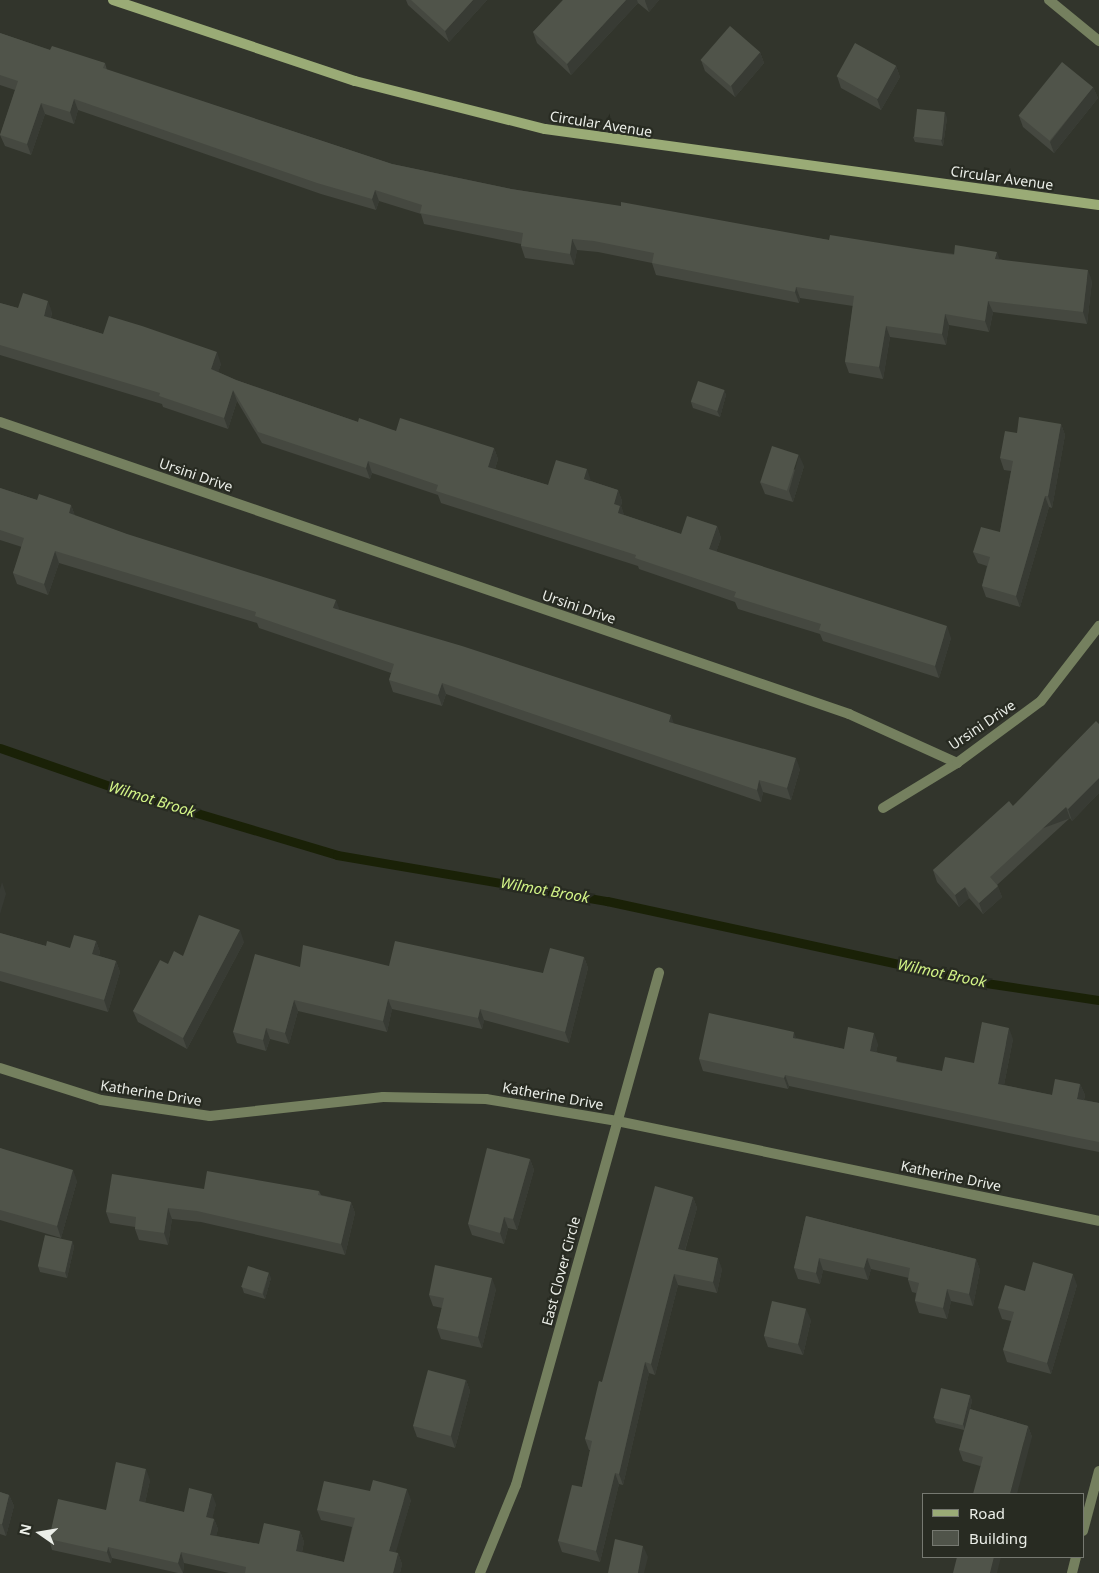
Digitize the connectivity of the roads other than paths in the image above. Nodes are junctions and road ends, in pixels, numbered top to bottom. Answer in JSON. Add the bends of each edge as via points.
{"nodes":[{"id":1,"x":113,"y":0,"type":"edge"},
{"id":2,"x":1049,"y":0,"type":"edge"},
{"id":3,"x":1099,"y":41,"type":"edge"},
{"id":4,"x":1099,"y":205,"type":"edge"},
{"id":5,"x":0,"y":422,"type":"edge"},
{"id":6,"x":1099,"y":626,"type":"edge"},
{"id":7,"x":956,"y":763,"type":"junction"},
{"id":8,"x":883,"y":808,"type":"dead end"},
{"id":9,"x":659,"y":973,"type":"dead end"},
{"id":10,"x":0,"y":1068,"type":"edge"},
{"id":11,"x":617,"y":1121,"type":"junction"},
{"id":12,"x":1099,"y":1221,"type":"edge"},
{"id":13,"x":1099,"y":1471,"type":"edge"},
{"id":14,"x":1084,"y":1528,"type":"edge"},
{"id":15,"x":1076,"y":1558,"type":"edge"},
{"id":16,"x":480,"y":1573,"type":"edge"},
{"id":17,"x":1072,"y":1573,"type":"edge"}],
"edges":[{"from":1,"to":4,"type":"main road","name":"Circular Avenue","via":[[355,81],[545,129]]},
{"from":2,"to":3,"type":"street"},
{"from":5,"to":7,"type":"street","name":"Ursini Drive","via":[[849,714]]},
{"from":6,"to":7,"type":"street","name":"Ursini Drive","via":[[1040,701]]},
{"from":7,"to":8,"type":"street"},
{"from":9,"to":11,"type":"street","name":"East Clover Circle"},
{"from":10,"to":11,"type":"street","name":"Katherine Drive","via":[[101,1100],[210,1116],[383,1097],[486,1098]]},
{"from":11,"to":12,"type":"street","name":"Katherine Drive"},
{"from":11,"to":16,"type":"street","name":"East Clover Circle","via":[[516,1485]]},
{"from":13,"to":14,"type":"street"},
{"from":15,"to":17,"type":"street"}]}
